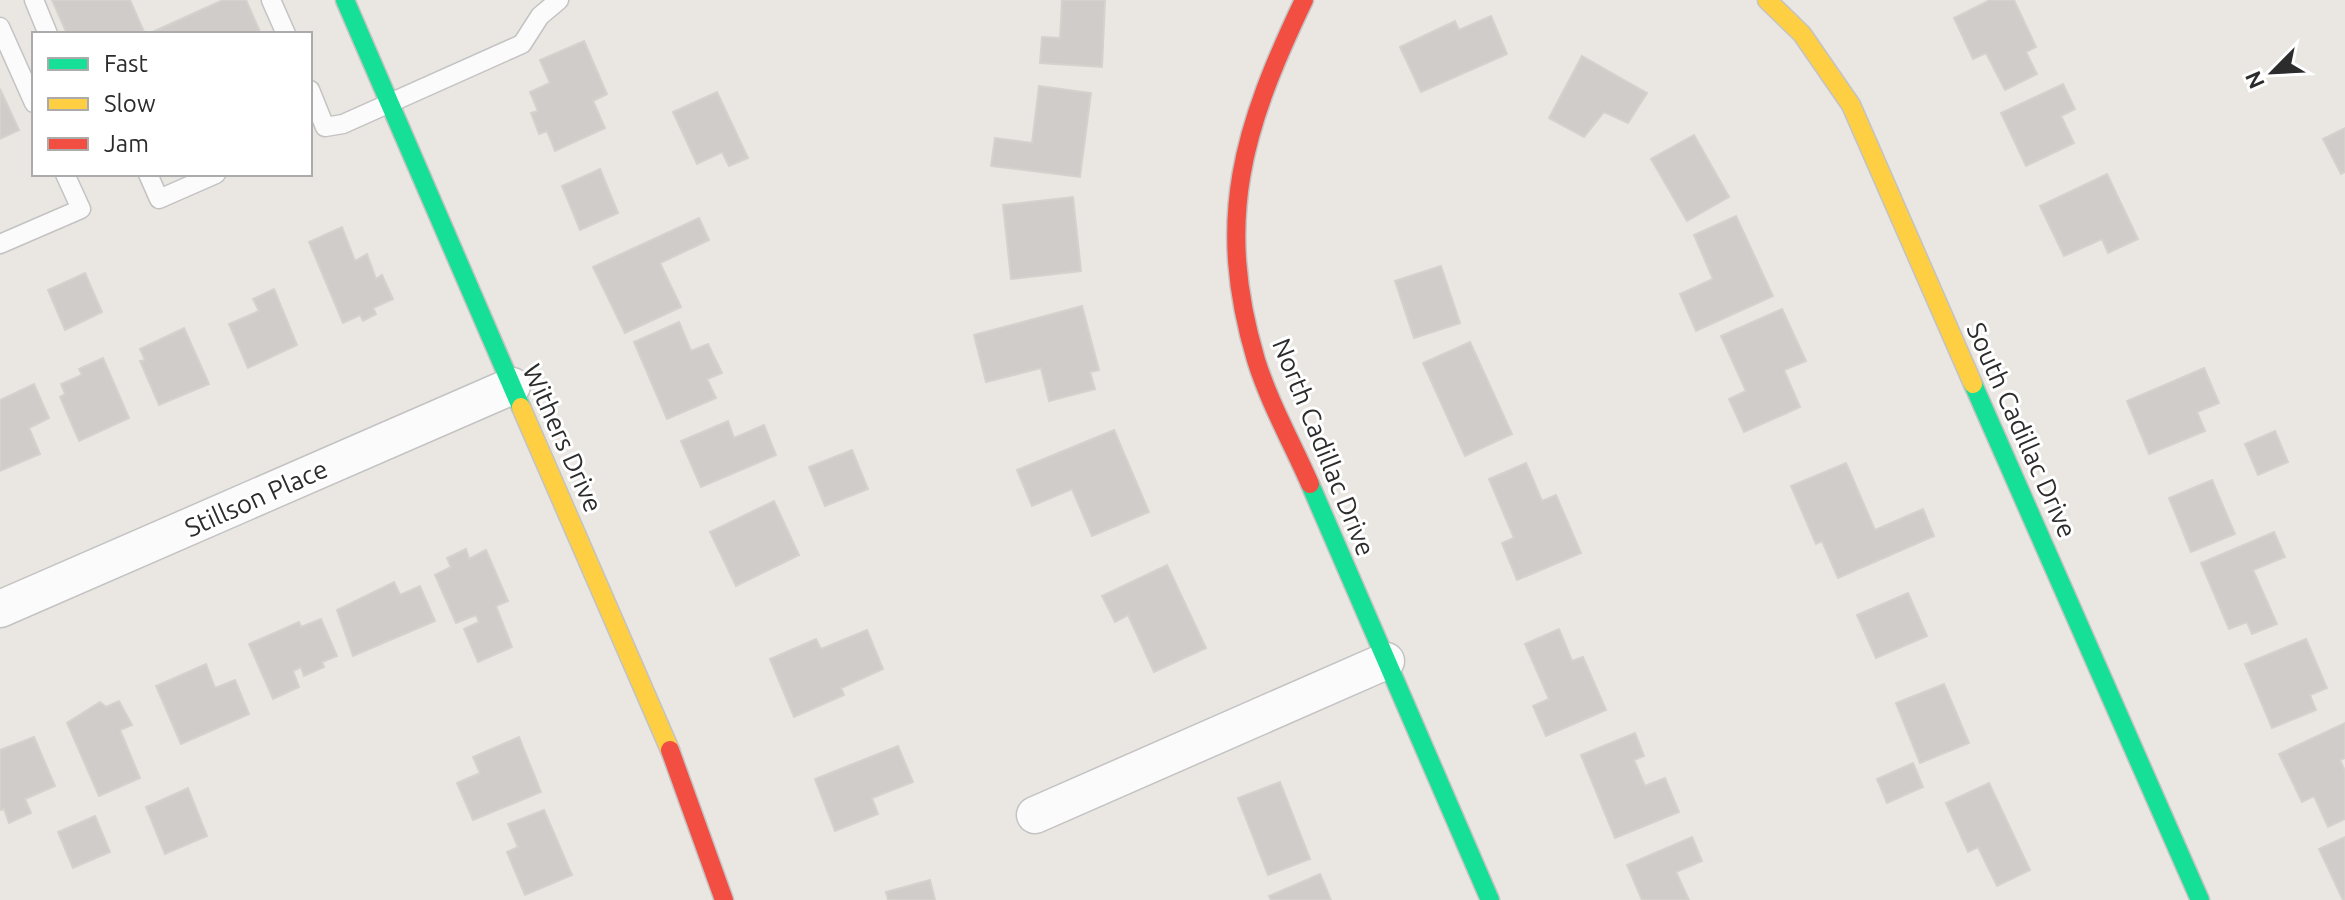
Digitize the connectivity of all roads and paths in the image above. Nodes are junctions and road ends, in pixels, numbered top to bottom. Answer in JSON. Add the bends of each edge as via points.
{"nodes":[{"id":1,"x":34,"y":0,"type":"edge"},
{"id":2,"x":259,"y":0,"type":"edge"},
{"id":3,"x":271,"y":0,"type":"edge"},
{"id":4,"x":345,"y":0,"type":"edge"},
{"id":5,"x":559,"y":0,"type":"edge"},
{"id":6,"x":1304,"y":0,"type":"edge"},
{"id":7,"x":1767,"y":0,"type":"edge"},
{"id":8,"x":0,"y":27,"type":"edge"},
{"id":9,"x":47,"y":32,"type":"edge"},
{"id":10,"x":272,"y":32,"type":"edge"},
{"id":11,"x":285,"y":32,"type":"edge"},
{"id":12,"x":32,"y":99,"type":"edge"},
{"id":13,"x":312,"y":100,"type":"edge"},
{"id":14,"x":389,"y":102,"type":"junction"},
{"id":15,"x":316,"y":120,"type":"edge"},
{"id":16,"x":66,"y":176,"type":"edge"},
{"id":17,"x":149,"y":176,"type":"edge"},
{"id":18,"x":211,"y":176,"type":"edge"},
{"id":19,"x":0,"y":244,"type":"edge"},
{"id":20,"x":512,"y":386,"type":"junction"},
{"id":21,"x":0,"y":609,"type":"edge"},
{"id":22,"x":1386,"y":661,"type":"junction"},
{"id":23,"x":1035,"y":815,"type":"dead end"},
{"id":24,"x":724,"y":900,"type":"edge"},
{"id":25,"x":1490,"y":900,"type":"edge"},
{"id":26,"x":2200,"y":900,"type":"edge"}],
"edges":[{"from":1,"to":9,"type":"lane"},
{"from":2,"to":10,"type":"lane"},
{"from":3,"to":11,"type":"lane"},
{"from":4,"to":14,"type":"street","name":"Withers Drive"},
{"from":5,"to":14,"type":"lane","via":[[540,16],[522,44]]},
{"from":6,"to":22,"type":"street","name":"North Cadillac Drive","via":[[1270,68],[1246,138],[1236,205],[1239,289],[1257,362]]},
{"from":7,"to":26,"type":"street","name":"South Cadillac Drive","via":[[1802,34],[1851,105]]},
{"from":8,"to":12,"type":"lane"},
{"from":13,"to":15,"type":"lane"},
{"from":14,"to":15,"type":"lane","via":[[343,124]]},
{"from":14,"to":20,"type":"street","name":"Withers Drive"},
{"from":16,"to":19,"type":"lane","via":[[81,209]]},
{"from":17,"to":18,"type":"lane","via":[[159,199]]},
{"from":20,"to":21,"type":"street","name":"Stillson Place"},
{"from":20,"to":24,"type":"street","name":"Withers Drive","via":[[676,764]]},
{"from":22,"to":23,"type":"street"},
{"from":22,"to":25,"type":"street","name":"North Cadillac Drive"}]}
